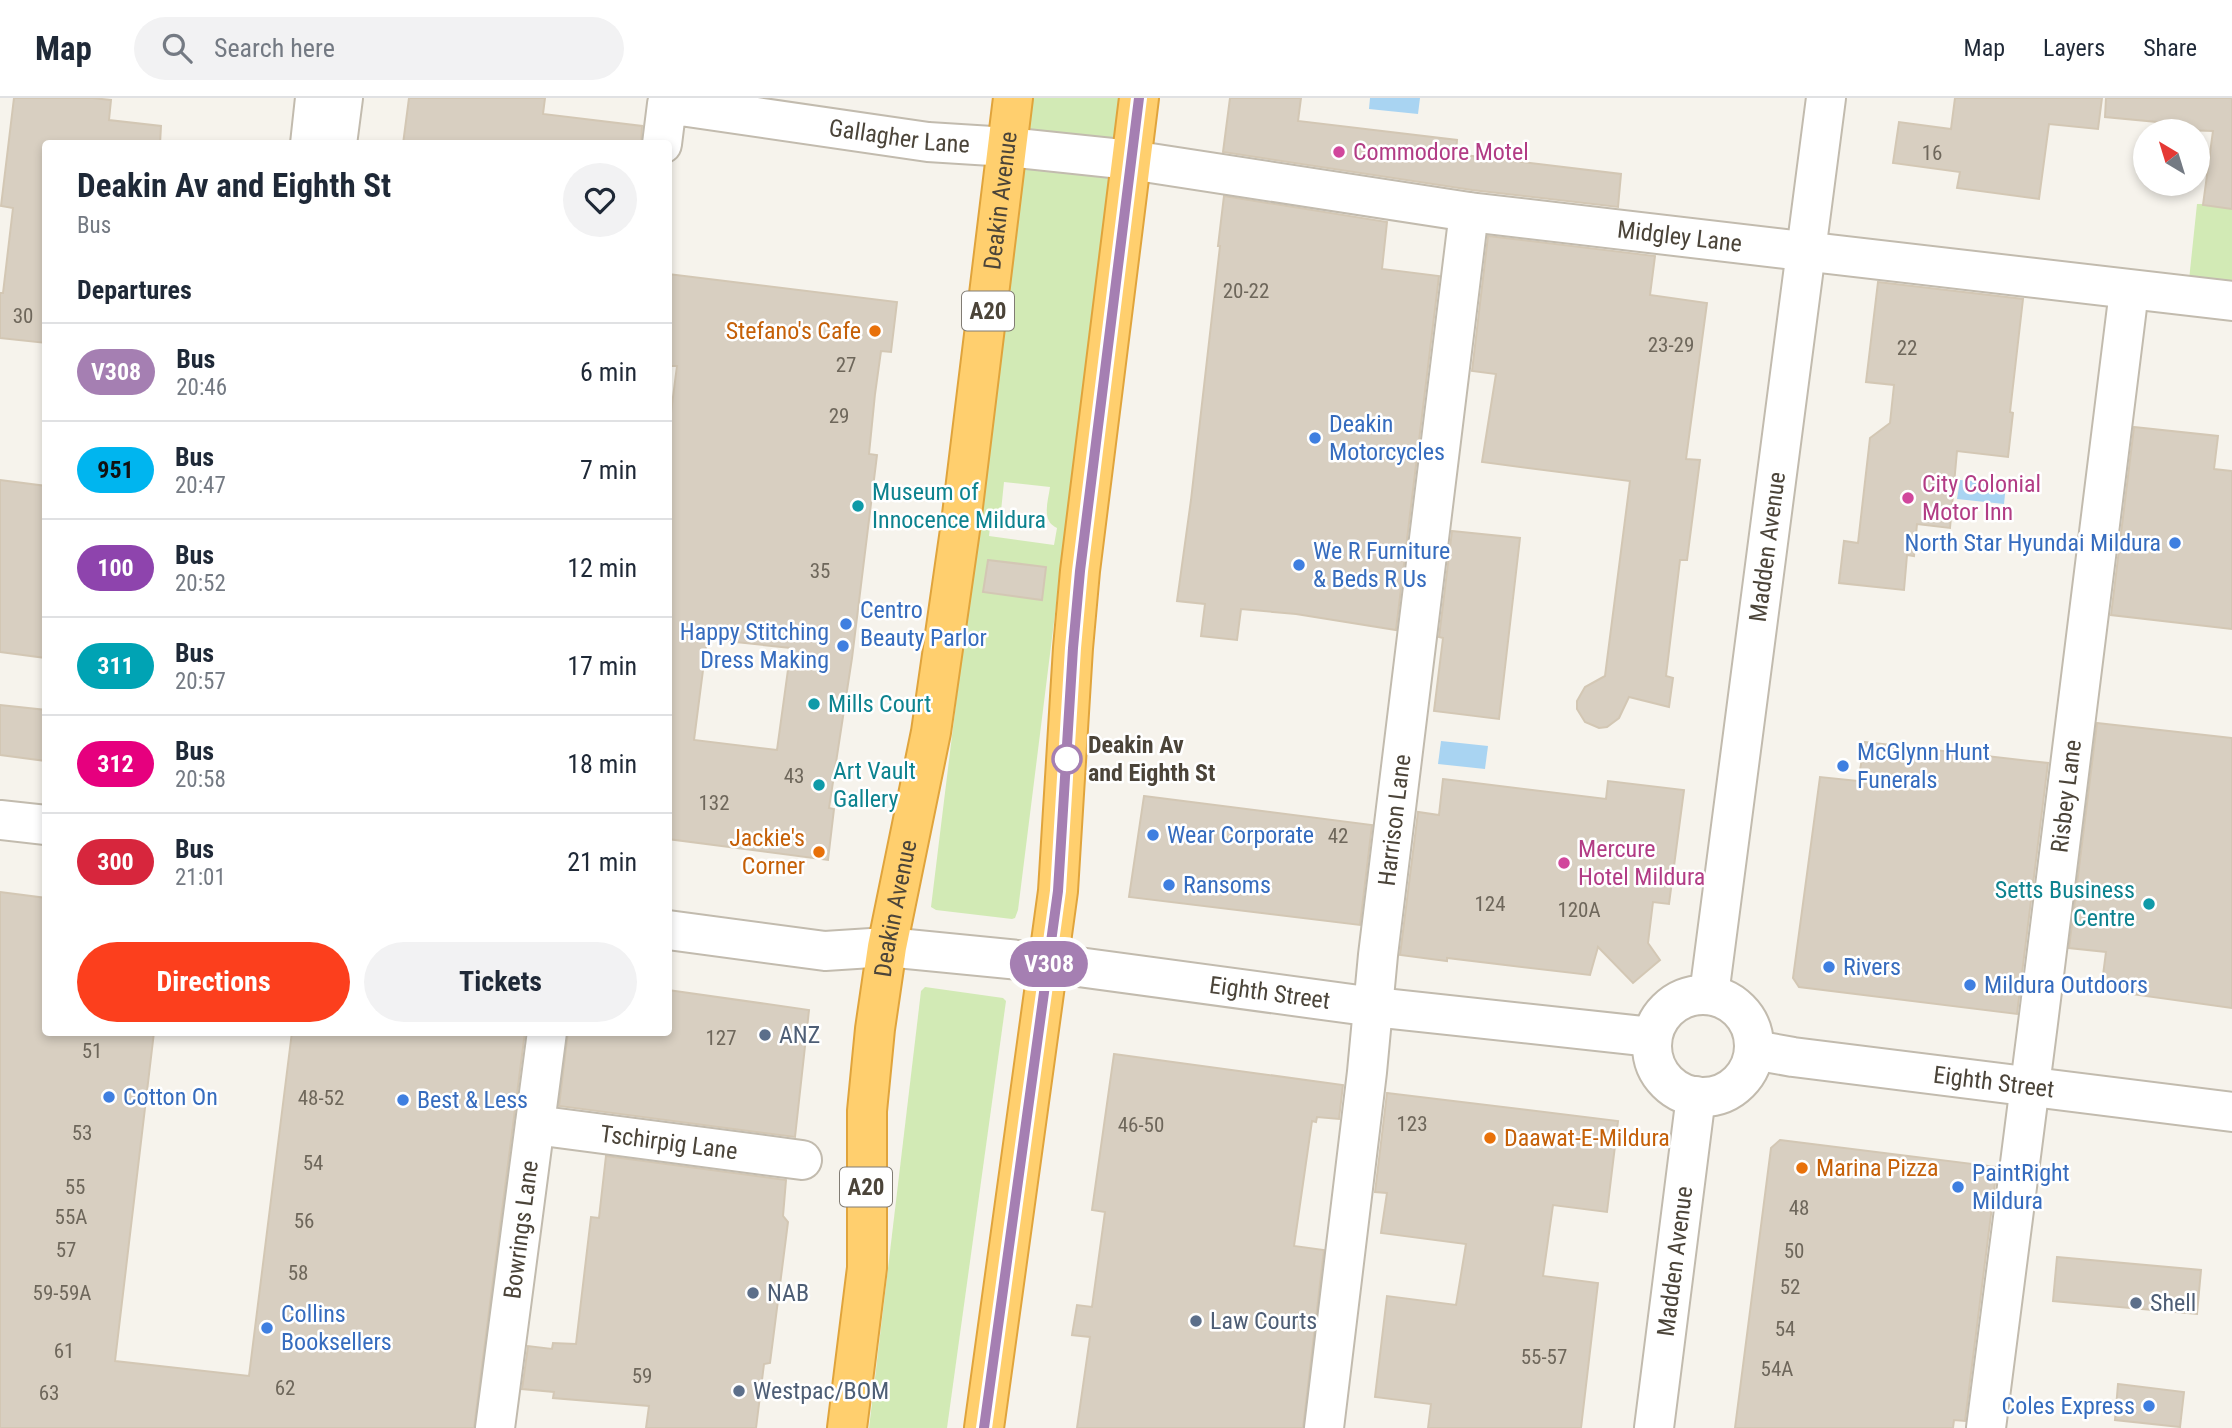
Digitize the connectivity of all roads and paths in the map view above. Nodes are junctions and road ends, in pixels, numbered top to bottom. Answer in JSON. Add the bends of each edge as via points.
{"nodes":[{"id":1,"x":315,"y":98,"type":"edge"},
{"id":2,"x":343,"y":98,"type":"edge"},
{"id":3,"x":1013,"y":98,"type":"edge"},
{"id":4,"x":1139,"y":98,"type":"edge"},
{"id":5,"x":1826,"y":98,"type":"edge"},
{"id":6,"x":310,"y":140,"type":"edge"},
{"id":7,"x":338,"y":140,"type":"edge"},
{"id":8,"x":662,"y":140,"type":"edge"},
{"id":9,"x":1008,"y":147,"type":"junction"},
{"id":10,"x":1131,"y":160,"type":"junction"},
{"id":11,"x":1469,"y":212,"type":"junction"},
{"id":12,"x":1805,"y":252,"type":"junction"},
{"id":13,"x":2129,"y":290,"type":"junction"},
{"id":14,"x":2232,"y":302,"type":"edge"},
{"id":15,"x":0,"y":820,"type":"edge"},
{"id":16,"x":42,"y":825,"type":"edge"},
{"id":17,"x":0,"y":843,"type":"edge"},
{"id":18,"x":42,"y":848,"type":"edge"},
{"id":19,"x":672,"y":906,"type":"edge"},
{"id":20,"x":672,"y":931,"type":"edge"},
{"id":21,"x":887,"y":947,"type":"junction"},
{"id":22,"x":1049,"y":963,"type":"junction"},
{"id":23,"x":1709,"y":995,"type":"junction"},
{"id":24,"x":1374,"y":1007,"type":"junction"},
{"id":25,"x":546,"y":1036,"type":"edge"},
{"id":26,"x":1653,"y":1037,"type":"junction"},
{"id":27,"x":1754,"y":1050,"type":"junction"},
{"id":28,"x":2029,"y":1087,"type":"junction"},
{"id":29,"x":1696,"y":1096,"type":"junction"},
{"id":30,"x":2232,"y":1111,"type":"edge"},
{"id":31,"x":535,"y":1125,"type":"junction"},
{"id":32,"x":802,"y":1160,"type":"dead end"},
{"id":33,"x":495,"y":1428,"type":"edge"},
{"id":34,"x":847,"y":1428,"type":"edge"},
{"id":35,"x":984,"y":1428,"type":"edge"},
{"id":36,"x":1324,"y":1428,"type":"edge"},
{"id":37,"x":1654,"y":1428,"type":"edge"},
{"id":38,"x":1986,"y":1428,"type":"edge"}],
"edges":[{"from":1,"to":6,"type":"street"},
{"from":2,"to":7,"type":"street"},
{"from":3,"to":9,"type":"highway","name":"Deakin Avenue","number":"A20"},
{"from":4,"to":10,"type":"highway"},
{"from":5,"to":12,"type":"street","name":"Madden Avenue"},
{"from":8,"to":9,"type":"street","name":"Gallagher Lane","via":[[667,104],[928,142]]},
{"from":9,"to":10,"type":"street","name":"Gallagher Lane"},
{"from":9,"to":21,"type":"highway","name":"Deakin Avenue","number":"A20","via":[[931,732]]},
{"from":10,"to":11,"type":"street","name":"Midgley Lane"},
{"from":10,"to":22,"type":"highway","via":[[1080,571]]},
{"from":11,"to":12,"type":"street","name":"Midgley Lane"},
{"from":11,"to":24,"type":"street","name":"Harrison Lane"},
{"from":12,"to":13,"type":"street","name":"Midgley Lane"},
{"from":12,"to":23,"type":"street","name":"Madden Avenue"},
{"from":13,"to":14,"type":"street","name":"Midgley Lane"},
{"from":13,"to":28,"type":"street","name":"Risbey Lane"},
{"from":15,"to":16,"type":"street"},
{"from":17,"to":18,"type":"street"},
{"from":19,"to":21,"type":"street","name":"Eighth Street","via":[[829,926]]},
{"from":20,"to":21,"type":"street","name":"Eighth Street","via":[[825,951]]},
{"from":21,"to":22,"type":"street","name":"Eighth Street"},
{"from":21,"to":34,"type":"highway","name":"Deakin Avenue","number":"A20","via":[[867,1111],[867,1268]]},
{"from":22,"to":24,"type":"street","name":"Eighth Street"},
{"from":22,"to":35,"type":"highway"},
{"from":23,"to":26,"type":"street","via":[[1679,1001],[1667,1010]]},
{"from":23,"to":27,"type":"street","via":[[1724,999],[1747,1020]]},
{"from":24,"to":26,"type":"street","name":"Eighth Street"},
{"from":24,"to":36,"type":"street","name":"Harrison Lane"},
{"from":25,"to":31,"type":"street","name":"Bowrings Lane"},
{"from":26,"to":29,"type":"street","via":[[1652,1054],[1667,1083]]},
{"from":27,"to":28,"type":"street","name":"Eighth Street"},
{"from":27,"to":29,"type":"street","via":[[1750,1066],[1728,1091]]},
{"from":28,"to":30,"type":"street","name":"Eighth Street"},
{"from":28,"to":38,"type":"street","name":"Risbey Lane"},
{"from":29,"to":37,"type":"street","name":"Madden Avenue"},
{"from":31,"to":32,"type":"street","name":"Tschirpig Lane"},
{"from":31,"to":33,"type":"street","name":"Bowrings Lane"}]}
